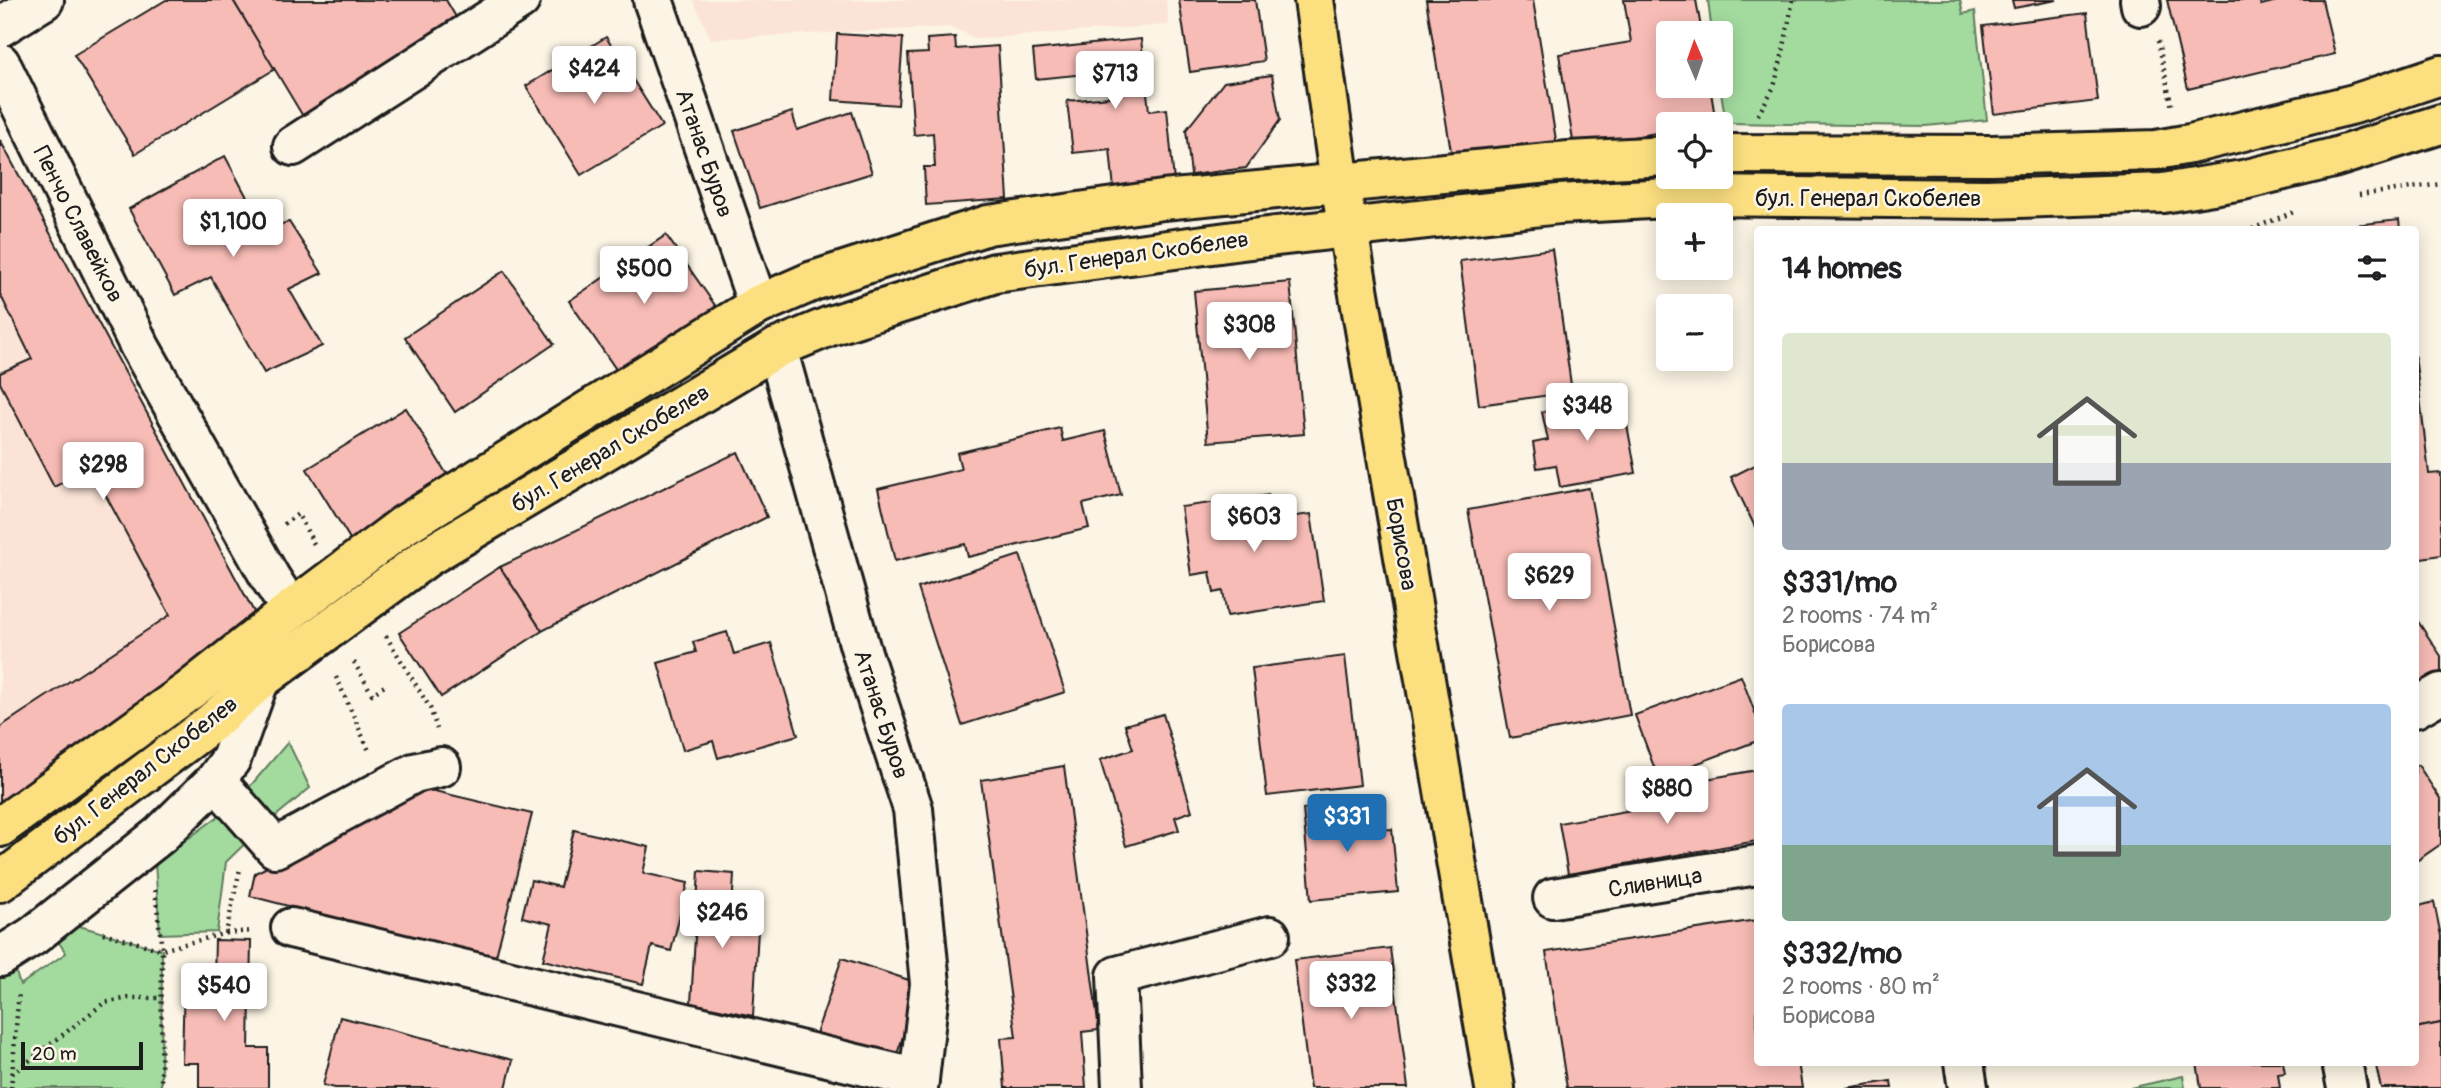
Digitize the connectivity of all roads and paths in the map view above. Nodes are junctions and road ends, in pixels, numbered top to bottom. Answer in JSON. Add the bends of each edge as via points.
{"nodes":[{"id":1,"x":44,"y":0,"type":"edge"},
{"id":2,"x":520,"y":0,"type":"edge"},
{"id":3,"x":653,"y":0,"type":"edge"},
{"id":4,"x":1314,"y":0,"type":"edge"},
{"id":5,"x":1793,"y":0,"type":"edge"},
{"id":6,"x":2140,"y":3,"type":"edge"},
{"id":7,"x":0,"y":27,"type":"edge"},
{"id":8,"x":0,"y":63,"type":"edge"},
{"id":9,"x":2441,"y":75,"type":"edge"},
{"id":10,"x":1754,"y":124,"type":"dead end"},
{"id":11,"x":2441,"y":124,"type":"edge"},
{"id":12,"x":293,"y":146,"type":"dead end"},
{"id":13,"x":2156,"y":150,"type":"junction"},
{"id":14,"x":1733,"y":154,"type":"edge"},
{"id":15,"x":1656,"y":157,"type":"edge"},
{"id":16,"x":1340,"y":183,"type":"junction"},
{"id":17,"x":2441,"y":184,"type":"edge"},
{"id":18,"x":2399,"y":189,"type":"dead end"},
{"id":19,"x":1348,"y":228,"type":"junction"},
{"id":20,"x":758,"y":305,"type":"junction"},
{"id":21,"x":777,"y":348,"type":"junction"},
{"id":22,"x":291,"y":610,"type":"junction"},
{"id":23,"x":384,"y":632,"type":"dead end"},
{"id":24,"x":354,"y":662,"type":"dead end"},
{"id":25,"x":336,"y":677,"type":"dead end"},
{"id":26,"x":259,"y":681,"type":"junction"},
{"id":27,"x":386,"y":685,"type":"dead end"},
{"id":28,"x":2441,"y":693,"type":"edge"},
{"id":29,"x":2419,"y":706,"type":"edge"},
{"id":30,"x":441,"y":767,"type":"joint"},
{"id":31,"x":386,"y":788,"type":"junction"},
{"id":32,"x":225,"y":791,"type":"dead end"},
{"id":33,"x":0,"y":827,"type":"edge"},
{"id":34,"x":275,"y":848,"type":"junction"},
{"id":35,"x":1754,"y":865,"type":"edge"},
{"id":36,"x":0,"y":882,"type":"edge"},
{"id":37,"x":154,"y":882,"type":"dead end"},
{"id":38,"x":1553,"y":898,"type":"dead end"},
{"id":39,"x":291,"y":928,"type":"dead end"},
{"id":40,"x":1270,"y":936,"type":"dead end"},
{"id":41,"x":162,"y":950,"type":"junction"},
{"id":42,"x":10,"y":972,"type":"edge"},
{"id":43,"x":163,"y":998,"type":"junction"},
{"id":44,"x":1965,"y":1066,"type":"edge"},
{"id":45,"x":2343,"y":1066,"type":"edge"},
{"id":46,"x":12,"y":1074,"type":"junction"},
{"id":47,"x":918,"y":1084,"type":"edge"},
{"id":48,"x":11,"y":1088,"type":"edge"},
{"id":49,"x":161,"y":1088,"type":"edge"},
{"id":50,"x":1122,"y":1088,"type":"edge"},
{"id":51,"x":1495,"y":1088,"type":"edge"},
{"id":52,"x":1968,"y":1088,"type":"edge"},
{"id":53,"x":2347,"y":1088,"type":"edge"}],
"edges":[{"from":1,"to":7,"type":"street"},
{"from":2,"to":12,"type":"street"},
{"from":3,"to":20,"type":"street","name":"Атанас Буров"},
{"from":4,"to":16,"type":"main road","name":"Борисова"},
{"from":5,"to":10,"type":"path","via":[[1774,87]]},
{"from":6,"to":13,"type":"path","via":[[2150,5],[2174,114],[2151,120]]},
{"from":8,"to":22,"type":"street","name":"Пенчо Славейков","via":[[140,347]]},
{"from":9,"to":13,"type":"main road","name":"бул. Генерал Скобелев","via":[[2354,104]]},
{"from":11,"to":19,"type":"main road","name":"бул. Генерал Скобелев","via":[[2333,158],[2163,193],[1987,200],[1703,197],[1559,204]]},
{"from":13,"to":14,"type":"main road","name":"бул. Генерал Скобелев"},
{"from":15,"to":16,"type":"main road","name":"бул. Генерал Скобелев"},
{"from":16,"to":19,"type":"main road","name":"Борисова"},
{"from":16,"to":20,"type":"main road","name":"бул. Генерал Скобелев","via":[[1163,200],[988,225],[813,281]]},
{"from":17,"to":18,"type":"path"},
{"from":19,"to":21,"type":"main road","name":"бул. Генерал Скобелев","via":[[995,273]]},
{"from":19,"to":51,"type":"main road","name":"Борисова"},
{"from":20,"to":22,"type":"main road","name":"бул. Генерал Скобелев","via":[[404,525]]},
{"from":21,"to":26,"type":"main road","name":"бул. Генерал Скобелев","via":[[428,557]]},
{"from":21,"to":47,"type":"street","name":"Атанас Буров","via":[[860,648],[913,809],[930,984]]},
{"from":22,"to":33,"type":"main road","name":"бул. Генерал Скобелев","via":[[190,690]]},
{"from":23,"to":30,"type":"path","via":[[430,708],[440,742]]},
{"from":24,"to":27,"type":"path","via":[[372,694]]},
{"from":25,"to":31,"type":"path"},
{"from":26,"to":36,"type":"main road","name":"бул. Генерал Скобелев","via":[[210,724]]},
{"from":26,"to":42,"type":"street","via":[[231,759],[215,781],[160,835],[33,936]]},
{"from":28,"to":29,"type":"street"},
{"from":30,"to":31,"type":"street","via":[[414,773]]},
{"from":31,"to":34,"type":"street"},
{"from":32,"to":34,"type":"street"},
{"from":34,"to":41,"type":"path","via":[[238,870],[226,933]]},
{"from":35,"to":38,"type":"street","name":"Сливница"},
{"from":37,"to":41,"type":"path"},
{"from":39,"to":47,"type":"street"},
{"from":40,"to":50,"type":"street","via":[[1117,976]]},
{"from":41,"to":43,"type":"path"},
{"from":42,"to":46,"type":"path"},
{"from":43,"to":46,"type":"path","via":[[104,1003]]},
{"from":43,"to":49,"type":"path"},
{"from":44,"to":52,"type":"street"},
{"from":45,"to":53,"type":"street"},
{"from":46,"to":48,"type":"path"}]}
